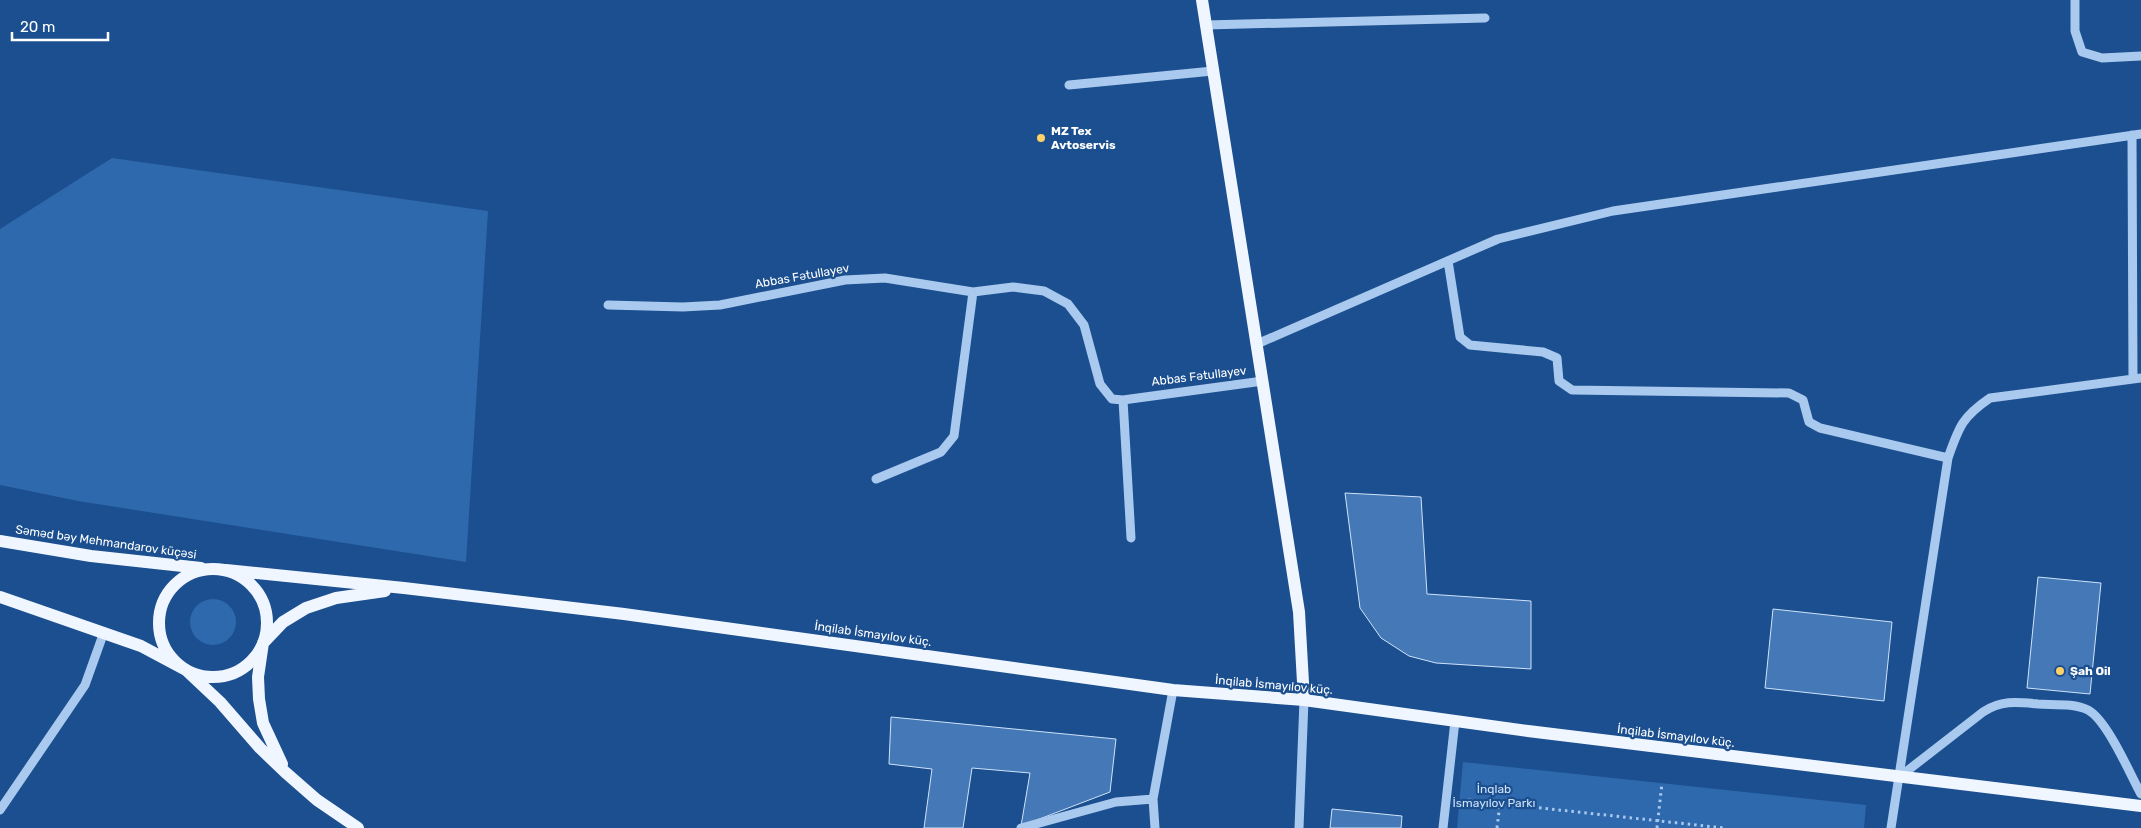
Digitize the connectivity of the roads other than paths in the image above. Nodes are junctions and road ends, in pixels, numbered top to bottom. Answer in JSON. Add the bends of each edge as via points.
{"nodes":[{"id":1,"x":1202,"y":0,"type":"edge"},
{"id":2,"x":2075,"y":0,"type":"edge"},
{"id":3,"x":1486,"y":18,"type":"dead end"},
{"id":4,"x":1206,"y":25,"type":"junction"},
{"id":5,"x":2141,"y":56,"type":"edge"},
{"id":6,"x":1213,"y":71,"type":"junction"},
{"id":7,"x":1069,"y":85,"type":"dead end"},
{"id":8,"x":2137,"y":135,"type":"edge"},
{"id":9,"x":1448,"y":261,"type":"junction"},
{"id":10,"x":2137,"y":266,"type":"edge"},
{"id":11,"x":974,"y":292,"type":"junction"},
{"id":12,"x":608,"y":305,"type":"dead end"},
{"id":13,"x":1257,"y":344,"type":"junction"},
{"id":14,"x":2137,"y":378,"type":"edge"},
{"id":15,"x":1263,"y":381,"type":"junction"},
{"id":16,"x":1123,"y":400,"type":"junction"},
{"id":17,"x":1948,"y":458,"type":"junction"},
{"id":18,"x":876,"y":479,"type":"dead end"},
{"id":19,"x":1131,"y":538,"type":"dead end"},
{"id":20,"x":0,"y":541,"type":"edge"},
{"id":21,"x":209,"y":569,"type":"junction"},
{"id":22,"x":226,"y":570,"type":"junction"},
{"id":23,"x":404,"y":588,"type":"junction"},
{"id":24,"x":0,"y":597,"type":"edge"},
{"id":25,"x":104,"y":632,"type":"junction"},
{"id":26,"x":263,"y":643,"type":"junction"},
{"id":27,"x":186,"y":670,"type":"junction"},
{"id":28,"x":1172,"y":690,"type":"junction"},
{"id":29,"x":1304,"y":700,"type":"junction"},
{"id":30,"x":1455,"y":721,"type":"junction"},
{"id":31,"x":285,"y":772,"type":"junction"},
{"id":32,"x":1898,"y":778,"type":"junction"},
{"id":33,"x":2141,"y":794,"type":"edge"},
{"id":34,"x":1152,"y":798,"type":"junction"},
{"id":35,"x":2141,"y":806,"type":"edge"},
{"id":36,"x":0,"y":810,"type":"edge"},
{"id":37,"x":358,"y":828,"type":"edge"},
{"id":38,"x":1021,"y":828,"type":"edge"},
{"id":39,"x":1155,"y":828,"type":"edge"},
{"id":40,"x":1299,"y":828,"type":"edge"},
{"id":41,"x":1443,"y":828,"type":"edge"},
{"id":42,"x":1891,"y":828,"type":"edge"}],
"edges":[{"from":1,"to":4,"type":"main road","name":"Abbas Fətullayev"},
{"from":2,"to":5,"type":"street","via":[[2076,30],[2082,52],[2102,58]]},
{"from":3,"to":4,"type":"street"},
{"from":4,"to":6,"type":"main road","name":"Abbas Fətullayev"},
{"from":6,"to":7,"type":"street"},
{"from":6,"to":13,"type":"main road","name":"Abbas Fətullayev"},
{"from":8,"to":9,"type":"street","via":[[1612,211],[1498,239]]},
{"from":8,"to":10,"type":"street"},
{"from":9,"to":13,"type":"street"},
{"from":9,"to":17,"type":"street","via":[[1460,337],[1470,345],[1543,352],[1557,358],[1559,381],[1572,390],[1789,394],[1803,400],[1809,422],[1820,428]]},
{"from":10,"to":14,"type":"street"},
{"from":11,"to":12,"type":"street","name":"Abbas Fətullayev","via":[[885,278],[845,280],[720,305]]},
{"from":11,"to":16,"type":"street","name":"Abbas Fətullayev","via":[[1013,287],[1044,291],[1068,304],[1084,325],[1100,384],[1112,398]]},
{"from":11,"to":18,"type":"street","via":[[954,436],[941,452]]},
{"from":13,"to":15,"type":"main road","name":"Abbas Fətullayev"},
{"from":14,"to":17,"type":"street","via":[[1990,398],[1972,410],[1959,427]]},
{"from":15,"to":16,"type":"street","name":"Abbas Fətullayev"},
{"from":15,"to":29,"type":"main road","name":"Abbas Fətullayev","via":[[1299,612]]},
{"from":16,"to":19,"type":"street"},
{"from":17,"to":32,"type":"street"},
{"from":20,"to":21,"type":"main road","name":"Səməd bəy Mehmandarov küçəsi","via":[[91,556]]},
{"from":21,"to":22,"type":"main road"},
{"from":21,"to":27,"type":"main road","via":[[192,573],[178,582],[166,595],[160,611],[163,645],[172,659]]},
{"from":22,"to":23,"type":"main road"},
{"from":22,"to":26,"type":"main road","via":[[243,578],[256,590],[264,606],[267,624]]},
{"from":23,"to":26,"type":"main road","via":[[336,598],[306,608],[283,622]]},
{"from":23,"to":28,"type":"main road","name":"İnqilab İsmayılov küç.","via":[[624,614]]},
{"from":24,"to":25,"type":"main road"},
{"from":25,"to":27,"type":"main road","via":[[141,646]]},
{"from":25,"to":36,"type":"street","via":[[85,685]]},
{"from":26,"to":27,"type":"main road","via":[[254,658],[231,674],[203,676]]},
{"from":26,"to":31,"type":"main road","via":[[258,677],[263,723]]},
{"from":27,"to":31,"type":"main road"},
{"from":28,"to":29,"type":"main road","name":"İnqilab İsmayılov küç."},
{"from":28,"to":34,"type":"street"},
{"from":29,"to":30,"type":"main road","name":"İnqilab İsmayılov küç."},
{"from":29,"to":40,"type":"street"},
{"from":30,"to":32,"type":"main road","name":"İnqilab İsmayılov küç."},
{"from":30,"to":41,"type":"street"},
{"from":31,"to":37,"type":"main road","via":[[317,800]]},
{"from":32,"to":33,"type":"street","via":[[1983,712],[2010,702],[2088,710],[2103,723]]},
{"from":32,"to":35,"type":"main road","name":"İnqilab İsmayılov küç."},
{"from":32,"to":42,"type":"street"},
{"from":34,"to":38,"type":"street","via":[[1116,802]]},
{"from":34,"to":39,"type":"street"}]}
